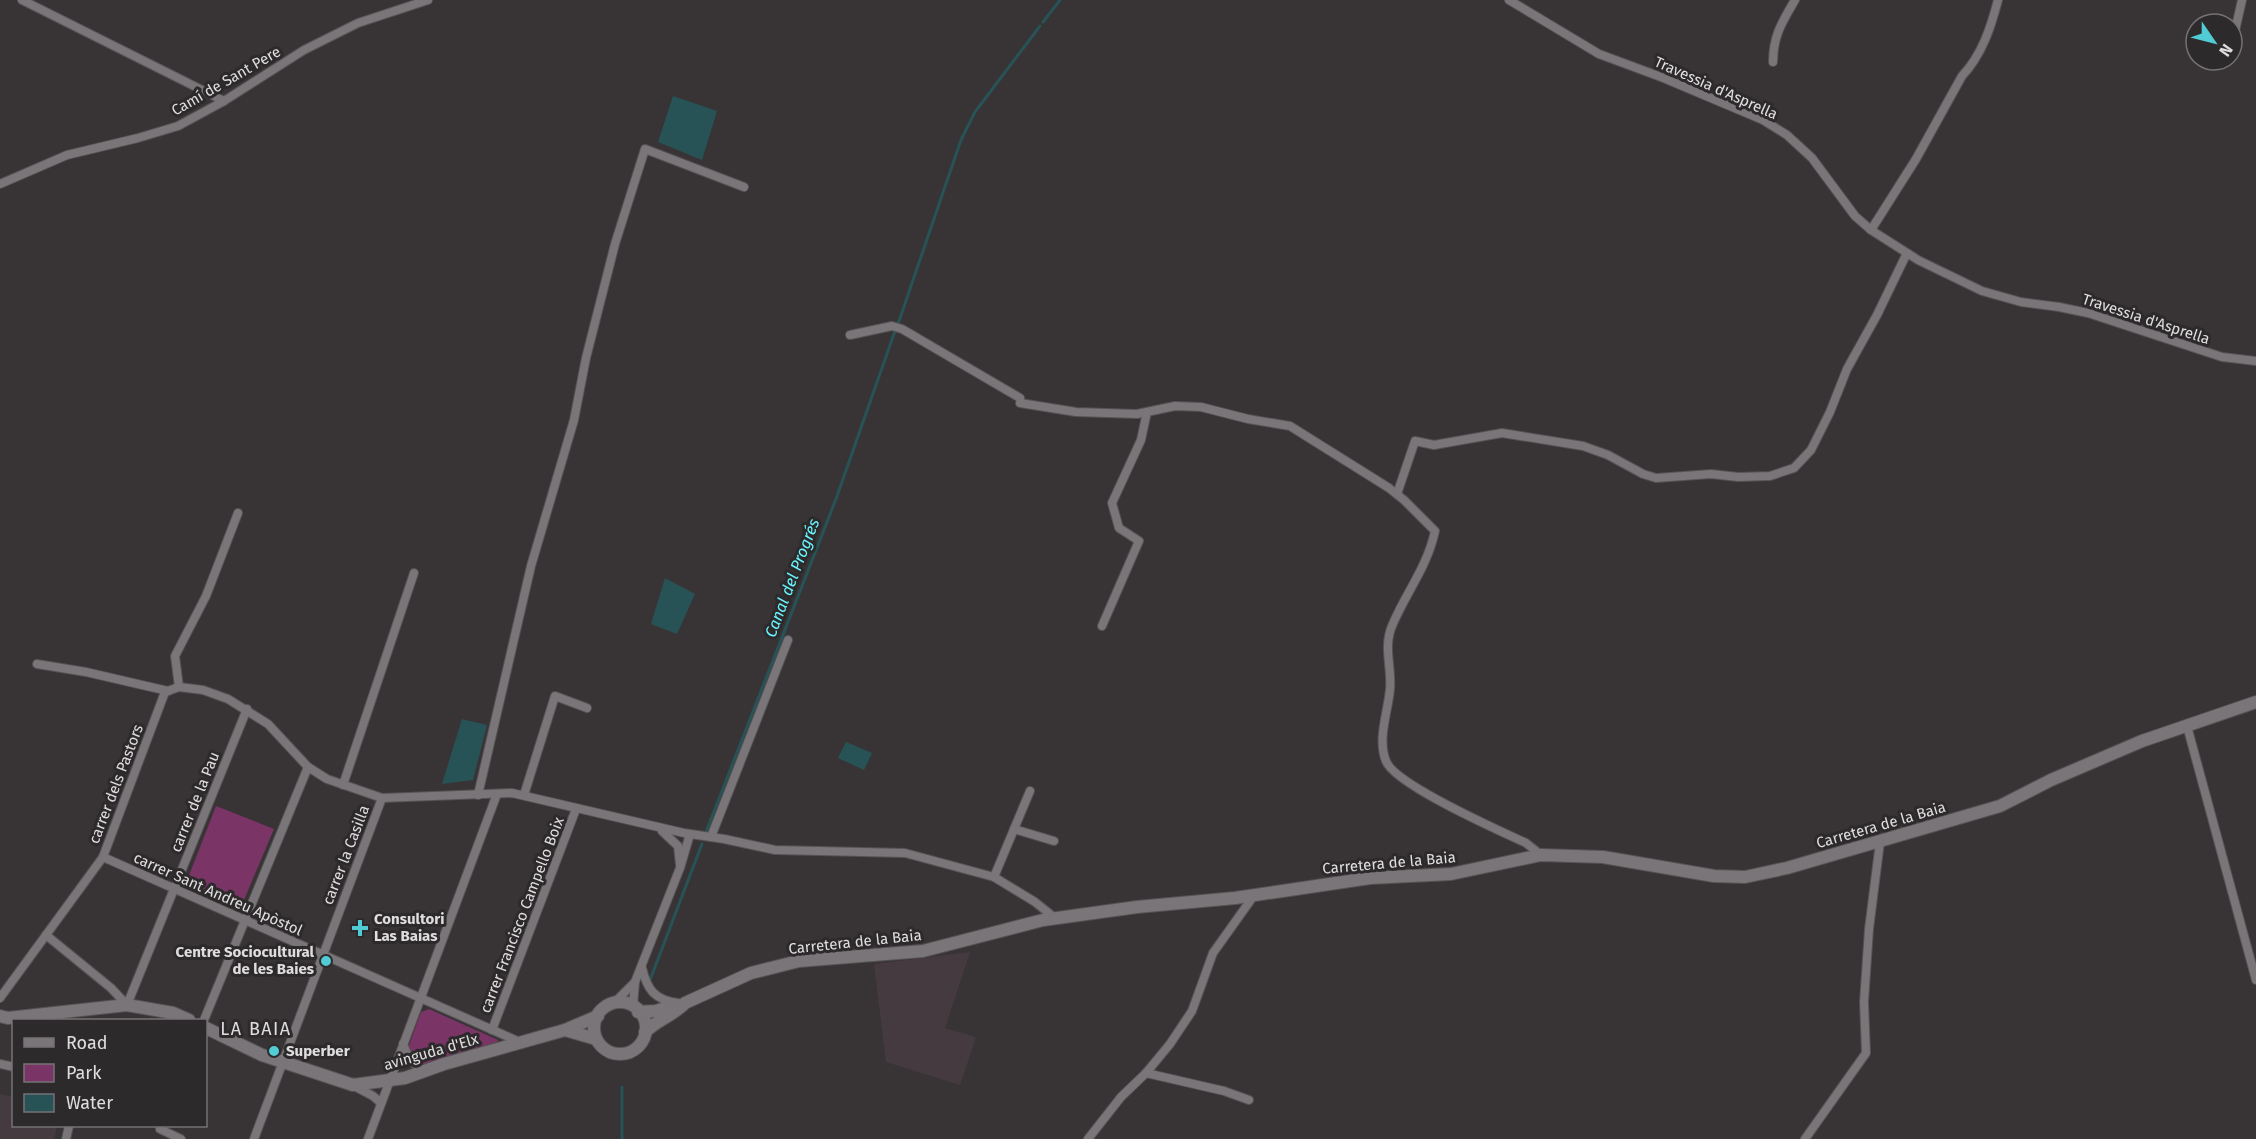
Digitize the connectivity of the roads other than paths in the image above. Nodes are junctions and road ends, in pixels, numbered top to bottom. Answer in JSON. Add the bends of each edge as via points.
{"nodes":[{"id":1,"x":22,"y":0,"type":"edge"},
{"id":2,"x":428,"y":0,"type":"edge"},
{"id":3,"x":1509,"y":0,"type":"edge"},
{"id":4,"x":1795,"y":0,"type":"edge"},
{"id":5,"x":1998,"y":0,"type":"edge"},
{"id":6,"x":1773,"y":62,"type":"dead end"},
{"id":7,"x":224,"y":101,"type":"junction"},
{"id":8,"x":0,"y":184,"type":"edge"},
{"id":9,"x":744,"y":187,"type":"dead end"},
{"id":10,"x":1870,"y":230,"type":"junction"},
{"id":11,"x":1907,"y":253,"type":"junction"},
{"id":12,"x":850,"y":335,"type":"dead end"},
{"id":13,"x":2256,"y":361,"type":"edge"},
{"id":14,"x":1147,"y":412,"type":"junction"},
{"id":15,"x":1396,"y":494,"type":"junction"},
{"id":16,"x":238,"y":513,"type":"dead end"},
{"id":17,"x":414,"y":573,"type":"dead end"},
{"id":18,"x":1102,"y":626,"type":"dead end"},
{"id":19,"x":788,"y":640,"type":"dead end"},
{"id":20,"x":37,"y":664,"type":"dead end"},
{"id":21,"x":179,"y":687,"type":"junction"},
{"id":22,"x":167,"y":691,"type":"junction"},
{"id":23,"x":2256,"y":702,"type":"edge"},
{"id":24,"x":586,"y":708,"type":"dead end"},
{"id":25,"x":247,"y":709,"type":"junction"},
{"id":26,"x":2187,"y":726,"type":"junction"},
{"id":27,"x":308,"y":767,"type":"junction"},
{"id":28,"x":343,"y":785,"type":"junction"},
{"id":29,"x":1030,"y":791,"type":"dead end"},
{"id":30,"x":496,"y":794,"type":"junction"},
{"id":31,"x":478,"y":795,"type":"junction"},
{"id":32,"x":524,"y":795,"type":"junction"},
{"id":33,"x":382,"y":798,"type":"junction"},
{"id":34,"x":576,"y":808,"type":"junction"},
{"id":35,"x":656,"y":827,"type":"junction"},
{"id":36,"x":1014,"y":829,"type":"junction"},
{"id":37,"x":687,"y":834,"type":"junction"},
{"id":38,"x":711,"y":837,"type":"junction"},
{"id":39,"x":1054,"y":841,"type":"dead end"},
{"id":40,"x":1880,"y":842,"type":"junction"},
{"id":41,"x":1541,"y":855,"type":"junction"},
{"id":42,"x":103,"y":857,"type":"junction"},
{"id":43,"x":680,"y":868,"type":"junction"},
{"id":44,"x":994,"y":877,"type":"junction"},
{"id":45,"x":174,"y":889,"type":"junction"},
{"id":46,"x":1256,"y":894,"type":"junction"},
{"id":47,"x":1055,"y":918,"type":"junction"},
{"id":48,"x":245,"y":920,"type":"junction"},
{"id":49,"x":46,"y":935,"type":"junction"},
{"id":50,"x":322,"y":955,"type":"junction"},
{"id":51,"x":642,"y":967,"type":"junction"},
{"id":52,"x":2256,"y":980,"type":"edge"},
{"id":53,"x":635,"y":982,"type":"junction"},
{"id":54,"x":0,"y":998,"type":"edge"},
{"id":55,"x":421,"y":999,"type":"junction"},
{"id":56,"x":681,"y":1003,"type":"junction"},
{"id":57,"x":127,"y":1005,"type":"junction"},
{"id":58,"x":612,"y":1005,"type":"junction"},
{"id":59,"x":636,"y":1009,"type":"junction"},
{"id":60,"x":87,"y":1015,"type":"edge"},
{"id":61,"x":0,"y":1016,"type":"edge"},
{"id":62,"x":598,"y":1016,"type":"junction"},
{"id":63,"x":187,"y":1019,"type":"edge"},
{"id":64,"x":204,"y":1019,"type":"edge"},
{"id":65,"x":207,"y":1028,"type":"edge"},
{"id":66,"x":492,"y":1030,"type":"junction"},
{"id":67,"x":565,"y":1030,"type":"junction"},
{"id":68,"x":645,"y":1032,"type":"junction"},
{"id":69,"x":596,"y":1039,"type":"junction"},
{"id":70,"x":522,"y":1043,"type":"junction"},
{"id":71,"x":403,"y":1044,"type":"junction"},
{"id":72,"x":283,"y":1062,"type":"junction"},
{"id":73,"x":424,"y":1071,"type":"junction"},
{"id":74,"x":1146,"y":1073,"type":"junction"},
{"id":75,"x":389,"y":1081,"type":"junction"},
{"id":76,"x":353,"y":1085,"type":"junction"},
{"id":77,"x":1249,"y":1100,"type":"dead end"},
{"id":78,"x":381,"y":1103,"type":"junction"},
{"id":79,"x":162,"y":1128,"type":"edge"},
{"id":80,"x":181,"y":1139,"type":"edge"},
{"id":81,"x":254,"y":1139,"type":"edge"},
{"id":82,"x":368,"y":1139,"type":"edge"},
{"id":83,"x":1088,"y":1139,"type":"edge"},
{"id":84,"x":1805,"y":1139,"type":"edge"}],
"edges":[{"from":1,"to":7,"type":"street"},
{"from":2,"to":7,"type":"street","name":"Camí de Sant Pere","via":[[358,23],[304,50]]},
{"from":3,"to":10,"type":"street","name":"Travessia d'Asprella","via":[[1599,54],[1743,111],[1787,135],[1812,158]]},
{"from":4,"to":6,"type":"street","via":[[1773,43]]},
{"from":5,"to":10,"type":"street","via":[[1990,29],[1972,65]]},
{"from":7,"to":8,"type":"street","name":"Camí de Sant Pere","via":[[178,126],[68,155]]},
{"from":9,"to":31,"type":"street","via":[[645,149],[612,255],[574,420],[531,566]]},
{"from":10,"to":11,"type":"street","name":"Travessia d'Asprella"},
{"from":11,"to":13,"type":"street","name":"Travessia d'Asprella","via":[[1982,291],[2088,313],[2222,357]]},
{"from":11,"to":15,"type":"street","via":[[1847,369],[1811,450],[1794,468],[1770,476],[1711,474],[1656,478],[1583,446],[1502,433],[1434,445],[1415,441]]},
{"from":12,"to":14,"type":"street","via":[[892,326],[902,329],[1020,401],[1076,412]]},
{"from":14,"to":15,"type":"street","via":[[1175,406],[1201,407],[1290,426]]},
{"from":14,"to":18,"type":"street","via":[[1141,440],[1112,503],[1119,528],[1139,541]]},
{"from":15,"to":41,"type":"street","via":[[1435,531],[1431,552],[1391,628],[1387,649],[1390,687],[1382,744],[1386,763],[1407,783],[1526,843]]},
{"from":16,"to":21,"type":"street","via":[[206,596],[175,656]]},
{"from":17,"to":28,"type":"street"},
{"from":19,"to":38,"type":"street"},
{"from":20,"to":22,"type":"street"},
{"from":21,"to":22,"type":"street"},
{"from":21,"to":25,"type":"street","via":[[203,690]]},
{"from":22,"to":42,"type":"street","name":"carrer dels Pastors"},
{"from":23,"to":26,"type":"main road","name":"Carretera de la Baia"},
{"from":24,"to":32,"type":"street","via":[[555,696]]},
{"from":25,"to":27,"type":"street"},
{"from":25,"to":45,"type":"street","name":"carrer de la Pau"},
{"from":26,"to":40,"type":"main road","name":"Carretera de la Baia","via":[[2142,741],[2000,806]]},
{"from":26,"to":52,"type":"street"},
{"from":27,"to":28,"type":"street"},
{"from":27,"to":48,"type":"street"},
{"from":28,"to":33,"type":"street"},
{"from":29,"to":36,"type":"street"},
{"from":30,"to":31,"type":"street"},
{"from":30,"to":32,"type":"street"},
{"from":30,"to":55,"type":"street"},
{"from":31,"to":33,"type":"street"},
{"from":32,"to":34,"type":"street"},
{"from":33,"to":50,"type":"street","name":"carrer la Casilla"},
{"from":34,"to":35,"type":"street"},
{"from":34,"to":66,"type":"street","name":"carrer Francisco Campello Boix"},
{"from":35,"to":37,"type":"street"},
{"from":35,"to":43,"type":"street","via":[[678,846]]},
{"from":36,"to":39,"type":"street"},
{"from":36,"to":44,"type":"street"},
{"from":37,"to":38,"type":"street"},
{"from":37,"to":43,"type":"street"},
{"from":38,"to":44,"type":"street","via":[[775,850],[905,853]]},
{"from":40,"to":41,"type":"main road","name":"Carretera de la Baia","via":[[1745,877],[1714,876],[1603,857]]},
{"from":40,"to":84,"type":"street","via":[[1864,1002],[1866,1053]]},
{"from":41,"to":46,"type":"main road","name":"Carretera de la Baia","via":[[1451,874],[1370,878]]},
{"from":42,"to":45,"type":"street","name":"carrer Sant Andreu Apòstol"},
{"from":42,"to":49,"type":"street","name":"carrer dels Pastors"},
{"from":43,"to":51,"type":"street"},
{"from":44,"to":47,"type":"street"},
{"from":45,"to":48,"type":"street","name":"carrer Sant Andreu Apòstol"},
{"from":45,"to":57,"type":"street","name":"carrer de la Pau"},
{"from":46,"to":47,"type":"main road","name":"Carretera de la Baia"},
{"from":46,"to":74,"type":"street","via":[[1213,953],[1192,1011]]},
{"from":47,"to":56,"type":"main road","name":"Carretera de la Baia","via":[[923,951],[800,961],[751,973]]},
{"from":48,"to":50,"type":"street","name":"carrer Sant Andreu Apòstol"},
{"from":48,"to":64,"type":"street"},
{"from":49,"to":54,"type":"street","name":"carrer dels Pastors"},
{"from":49,"to":57,"type":"street"},
{"from":50,"to":55,"type":"street","name":"carrer Sant Andreu Apòstol"},
{"from":50,"to":72,"type":"street","name":"carrer la Casilla"},
{"from":51,"to":53,"type":"street"},
{"from":51,"to":56,"type":"street","via":[[646,984],[656,997]]},
{"from":53,"to":58,"type":"street"},
{"from":53,"to":59,"type":"street"},
{"from":55,"to":66,"type":"street","name":"carrer Sant Andreu Apòstol"},
{"from":55,"to":71,"type":"street"},
{"from":56,"to":59,"type":"main road","name":"Carretera de la Baia","via":[[663,1010]]},
{"from":56,"to":68,"type":"main road","name":"Carretera de la Baia","via":[[680,1009]]},
{"from":57,"to":60,"type":"main road"},
{"from":57,"to":63,"type":"main road"},
{"from":58,"to":59,"type":"main road","via":[[620,1002]]},
{"from":58,"to":62,"type":"main road"},
{"from":59,"to":68,"type":"main road","via":[[643,1017]]},
{"from":60,"to":61,"type":"main road"},
{"from":62,"to":67,"type":"main road","name":"avinguda d'Elx"},
{"from":62,"to":69,"type":"main road"},
{"from":65,"to":72,"type":"main road","name":"avinguda d'Elx"},
{"from":66,"to":70,"type":"street","name":"carrer Sant Andreu Apòstol"},
{"from":67,"to":69,"type":"main road"},
{"from":67,"to":70,"type":"main road","name":"avinguda d'Elx"},
{"from":68,"to":69,"type":"main road","via":[[637,1048],[617,1054],[607,1051]]},
{"from":70,"to":73,"type":"main road","name":"avinguda d'Elx"},
{"from":71,"to":73,"type":"street","via":[[414,1065]]},
{"from":71,"to":75,"type":"street"},
{"from":72,"to":76,"type":"main road","name":"avinguda d'Elx"},
{"from":72,"to":81,"type":"street","name":"carrer la Casilla"},
{"from":73,"to":75,"type":"main road","name":"avinguda d'Elx"},
{"from":74,"to":77,"type":"street"},
{"from":74,"to":83,"type":"street"},
{"from":75,"to":76,"type":"main road","name":"avinguda d'Elx"},
{"from":75,"to":78,"type":"street"},
{"from":76,"to":78,"type":"street"},
{"from":78,"to":82,"type":"street"},
{"from":79,"to":80,"type":"street"}]}
